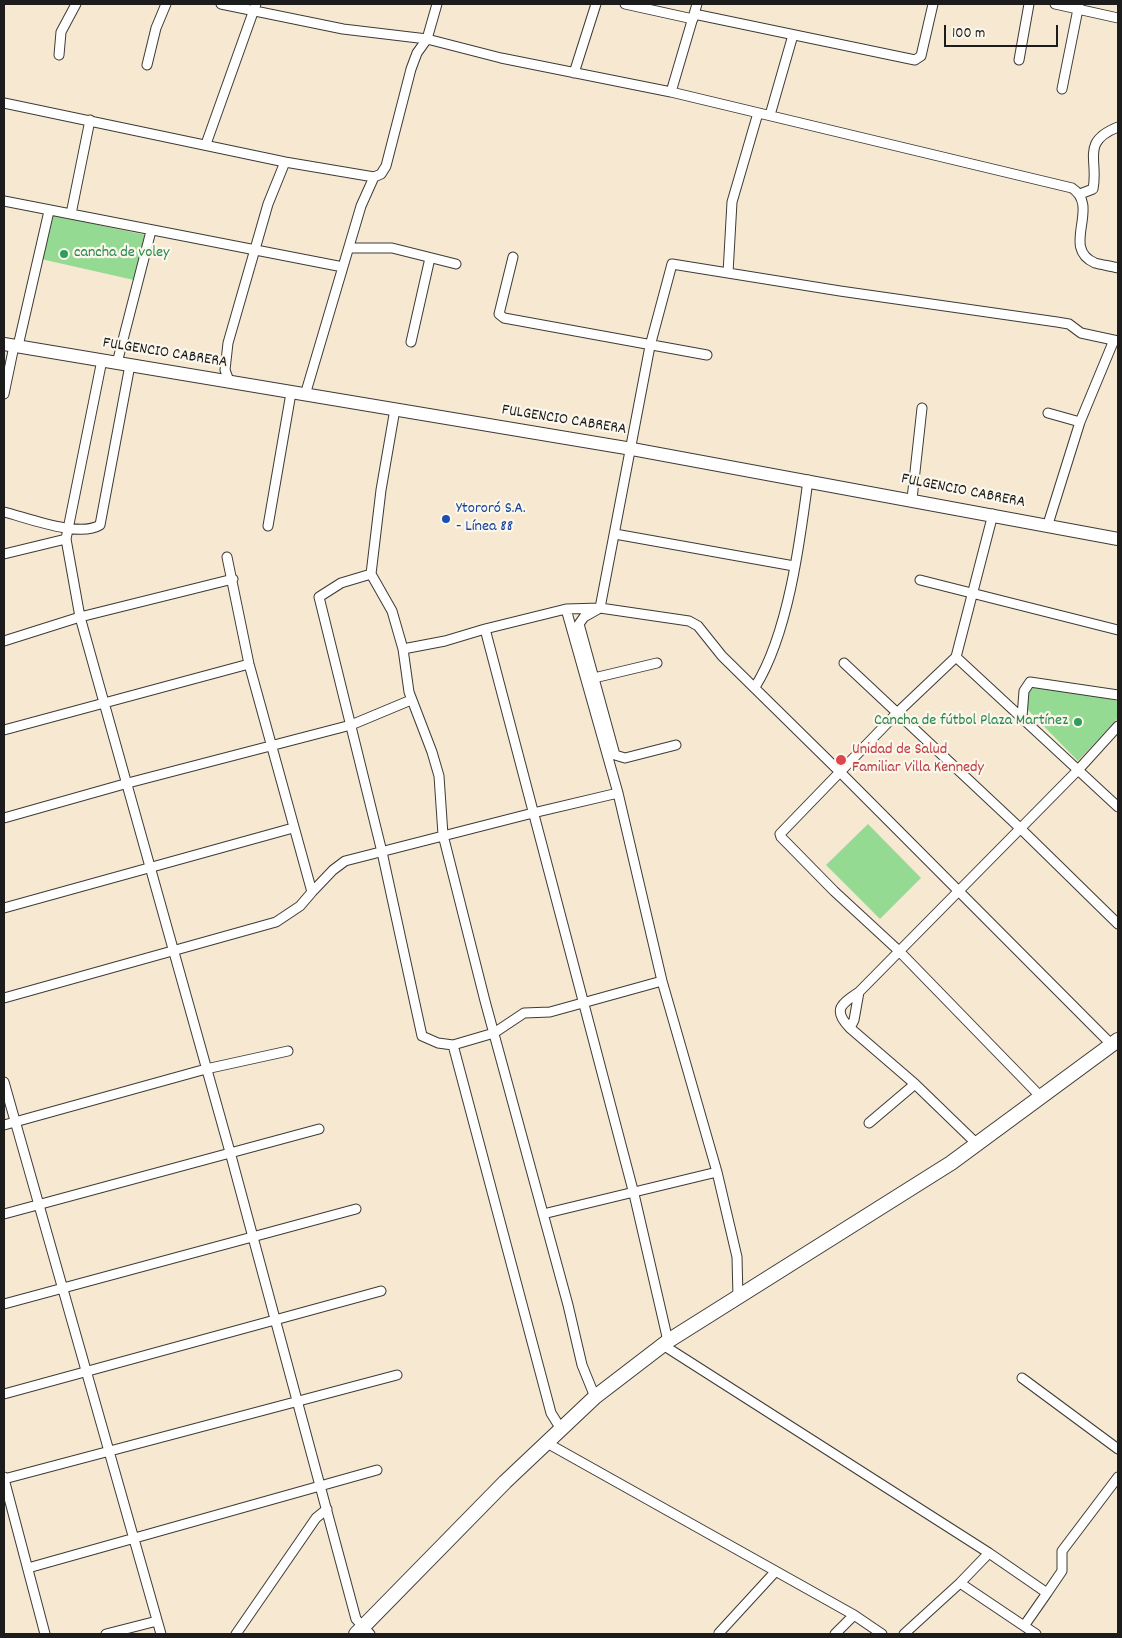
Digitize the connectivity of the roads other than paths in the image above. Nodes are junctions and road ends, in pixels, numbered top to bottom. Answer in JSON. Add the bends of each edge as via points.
{"nodes":[{"id":1,"x":76,"y":4,"type":"edge"},
{"id":2,"x":166,"y":4,"type":"edge"},
{"id":3,"x":221,"y":4,"type":"edge"},
{"id":4,"x":437,"y":4,"type":"edge"},
{"id":5,"x":596,"y":4,"type":"edge"},
{"id":6,"x":625,"y":4,"type":"edge"},
{"id":7,"x":697,"y":4,"type":"edge"},
{"id":8,"x":933,"y":4,"type":"edge"},
{"id":9,"x":1029,"y":4,"type":"edge"},
{"id":10,"x":1055,"y":4,"type":"edge"},
{"id":11,"x":1078,"y":6,"type":"edge"},
{"id":12,"x":255,"y":7,"type":"edge"},
{"id":13,"x":694,"y":16,"type":"junction"},
{"id":14,"x":1118,"y":18,"type":"edge"},
{"id":15,"x":793,"y":35,"type":"junction"},
{"id":16,"x":427,"y":39,"type":"junction"},
{"id":17,"x":59,"y":54,"type":"dead end"},
{"id":18,"x":1019,"y":60,"type":"dead end"},
{"id":19,"x":147,"y":65,"type":"dead end"},
{"id":20,"x":574,"y":72,"type":"junction"},
{"id":21,"x":1062,"y":89,"type":"dead end"},
{"id":22,"x":671,"y":92,"type":"junction"},
{"id":23,"x":4,"y":103,"type":"edge"},
{"id":24,"x":758,"y":113,"type":"junction"},
{"id":25,"x":770,"y":115,"type":"junction"},
{"id":26,"x":90,"y":120,"type":"junction"},
{"id":27,"x":1118,"y":128,"type":"edge"},
{"id":28,"x":206,"y":144,"type":"junction"},
{"id":29,"x":285,"y":162,"type":"junction"},
{"id":30,"x":374,"y":177,"type":"junction"},
{"id":31,"x":1080,"y":194,"type":"junction"},
{"id":32,"x":4,"y":202,"type":"edge"},
{"id":33,"x":49,"y":211,"type":"junction"},
{"id":34,"x":71,"y":214,"type":"junction"},
{"id":35,"x":151,"y":231,"type":"junction"},
{"id":36,"x":348,"y":248,"type":"junction"},
{"id":37,"x":255,"y":250,"type":"junction"},
{"id":38,"x":513,"y":257,"type":"dead end"},
{"id":39,"x":430,"y":258,"type":"junction"},
{"id":40,"x":456,"y":264,"type":"dead end"},
{"id":41,"x":343,"y":266,"type":"junction"},
{"id":42,"x":1118,"y":268,"type":"edge"},
{"id":43,"x":728,"y":273,"type":"junction"},
{"id":44,"x":1116,"y":341,"type":"edge"},
{"id":45,"x":410,"y":342,"type":"dead end"},
{"id":46,"x":12,"y":345,"type":"edge"},
{"id":47,"x":650,"y":346,"type":"junction"},
{"id":48,"x":707,"y":355,"type":"dead end"},
{"id":49,"x":102,"y":360,"type":"junction"},
{"id":50,"x":117,"y":363,"type":"junction"},
{"id":51,"x":130,"y":365,"type":"junction"},
{"id":52,"x":229,"y":381,"type":"junction"},
{"id":53,"x":291,"y":393,"type":"junction"},
{"id":54,"x":4,"y":394,"type":"edge"},
{"id":55,"x":304,"y":395,"type":"junction"},
{"id":56,"x":922,"y":408,"type":"dead end"},
{"id":57,"x":395,"y":409,"type":"junction"},
{"id":58,"x":1048,"y":412,"type":"dead end"},
{"id":59,"x":1080,"y":422,"type":"junction"},
{"id":60,"x":632,"y":449,"type":"junction"},
{"id":61,"x":808,"y":480,"type":"junction"},
{"id":62,"x":912,"y":499,"type":"junction"},
{"id":63,"x":4,"y":512,"type":"edge"},
{"id":64,"x":993,"y":514,"type":"junction"},
{"id":65,"x":1048,"y":524,"type":"junction"},
{"id":66,"x":268,"y":526,"type":"dead end"},
{"id":67,"x":68,"y":528,"type":"junction"},
{"id":68,"x":615,"y":534,"type":"junction"},
{"id":69,"x":66,"y":539,"type":"junction"},
{"id":70,"x":1118,"y":539,"type":"edge"},
{"id":71,"x":4,"y":554,"type":"edge"},
{"id":72,"x":227,"y":557,"type":"dead end"},
{"id":73,"x":794,"y":566,"type":"junction"},
{"id":74,"x":371,"y":574,"type":"junction"},
{"id":75,"x":233,"y":579,"type":"junction"},
{"id":76,"x":920,"y":580,"type":"dead end"},
{"id":77,"x":974,"y":594,"type":"junction"},
{"id":78,"x":600,"y":608,"type":"junction"},
{"id":79,"x":566,"y":609,"type":"junction"},
{"id":80,"x":80,"y":617,"type":"junction"},
{"id":81,"x":485,"y":629,"type":"junction"},
{"id":82,"x":1118,"y":630,"type":"edge"},
{"id":83,"x":4,"y":641,"type":"edge"},
{"id":84,"x":403,"y":649,"type":"junction"},
{"id":85,"x":956,"y":657,"type":"junction"},
{"id":86,"x":657,"y":663,"type":"dead end"},
{"id":87,"x":844,"y":663,"type":"dead end"},
{"id":88,"x":249,"y":664,"type":"junction"},
{"id":89,"x":594,"y":678,"type":"junction"},
{"id":90,"x":755,"y":687,"type":"junction"},
{"id":91,"x":1118,"y":696,"type":"edge"},
{"id":92,"x":411,"y":700,"type":"junction"},
{"id":93,"x":105,"y":703,"type":"junction"},
{"id":94,"x":898,"y":712,"type":"junction"},
{"id":95,"x":1022,"y":717,"type":"junction"},
{"id":96,"x":351,"y":725,"type":"junction"},
{"id":97,"x":1118,"y":726,"type":"edge"},
{"id":98,"x":4,"y":730,"type":"edge"},
{"id":99,"x":271,"y":745,"type":"junction"},
{"id":100,"x":676,"y":745,"type":"dead end"},
{"id":101,"x":1079,"y":769,"type":"junction"},
{"id":102,"x":842,"y":773,"type":"junction"},
{"id":103,"x":128,"y":783,"type":"junction"},
{"id":104,"x":618,"y":793,"type":"junction"},
{"id":105,"x":1118,"y":807,"type":"edge"},
{"id":106,"x":532,"y":813,"type":"junction"},
{"id":107,"x":4,"y":818,"type":"edge"},
{"id":108,"x":293,"y":828,"type":"junction"},
{"id":109,"x":1021,"y":829,"type":"junction"},
{"id":110,"x":442,"y":835,"type":"junction"},
{"id":111,"x":382,"y":852,"type":"junction"},
{"id":112,"x":151,"y":867,"type":"junction"},
{"id":113,"x":959,"y":890,"type":"junction"},
{"id":114,"x":312,"y":892,"type":"junction"},
{"id":115,"x":4,"y":908,"type":"edge"},
{"id":116,"x":1118,"y":924,"type":"edge"},
{"id":117,"x":174,"y":951,"type":"junction"},
{"id":118,"x":899,"y":951,"type":"junction"},
{"id":119,"x":662,"y":981,"type":"junction"},
{"id":120,"x":859,"y":992,"type":"junction"},
{"id":121,"x":4,"y":998,"type":"edge"},
{"id":122,"x":584,"y":1002,"type":"junction"},
{"id":123,"x":850,"y":1028,"type":"junction"},
{"id":124,"x":494,"y":1033,"type":"junction"},
{"id":125,"x":1115,"y":1042,"type":"edge"},
{"id":126,"x":453,"y":1045,"type":"junction"},
{"id":127,"x":288,"y":1050,"type":"dead end"},
{"id":128,"x":206,"y":1069,"type":"junction"},
{"id":129,"x":4,"y":1082,"type":"edge"},
{"id":130,"x":915,"y":1084,"type":"junction"},
{"id":131,"x":1042,"y":1098,"type":"junction"},
{"id":132,"x":15,"y":1122,"type":"junction"},
{"id":133,"x":869,"y":1123,"type":"dead end"},
{"id":134,"x":4,"y":1125,"type":"edge"},
{"id":135,"x":319,"y":1129,"type":"dead end"},
{"id":136,"x":977,"y":1144,"type":"junction"},
{"id":137,"x":230,"y":1152,"type":"junction"},
{"id":138,"x":716,"y":1172,"type":"junction"},
{"id":139,"x":634,"y":1194,"type":"junction"},
{"id":140,"x":40,"y":1205,"type":"junction"},
{"id":141,"x":356,"y":1209,"type":"dead end"},
{"id":142,"x":4,"y":1214,"type":"edge"},
{"id":143,"x":543,"y":1214,"type":"junction"},
{"id":144,"x":253,"y":1236,"type":"junction"},
{"id":145,"x":63,"y":1288,"type":"junction"},
{"id":146,"x":380,"y":1290,"type":"dead end"},
{"id":147,"x":738,"y":1297,"type":"junction"},
{"id":148,"x":4,"y":1304,"type":"edge"},
{"id":149,"x":276,"y":1318,"type":"junction"},
{"id":150,"x":665,"y":1343,"type":"junction"},
{"id":151,"x":86,"y":1372,"type":"junction"},
{"id":152,"x":397,"y":1375,"type":"dead end"},
{"id":153,"x":1022,"y":1378,"type":"dead end"},
{"id":154,"x":4,"y":1394,"type":"edge"},
{"id":155,"x":594,"y":1397,"type":"junction"},
{"id":156,"x":297,"y":1403,"type":"junction"},
{"id":157,"x":561,"y":1429,"type":"junction"},
{"id":158,"x":547,"y":1443,"type":"junction"},
{"id":159,"x":1118,"y":1449,"type":"edge"},
{"id":160,"x":108,"y":1452,"type":"junction"},
{"id":161,"x":377,"y":1470,"type":"dead end"},
{"id":162,"x":1118,"y":1477,"type":"edge"},
{"id":163,"x":4,"y":1478,"type":"edge"},
{"id":164,"x":320,"y":1486,"type":"junction"},
{"id":165,"x":327,"y":1509,"type":"junction"},
{"id":166,"x":134,"y":1538,"type":"junction"},
{"id":167,"x":989,"y":1553,"type":"junction"},
{"id":168,"x":28,"y":1568,"type":"junction"},
{"id":169,"x":775,"y":1572,"type":"junction"},
{"id":170,"x":960,"y":1583,"type":"junction"},
{"id":171,"x":1047,"y":1594,"type":"junction"},
{"id":172,"x":854,"y":1615,"type":"junction"},
{"id":173,"x":157,"y":1621,"type":"junction"},
{"id":174,"x":1024,"y":1626,"type":"junction"},
{"id":175,"x":362,"y":1632,"type":"edge"},
{"id":176,"x":45,"y":1634,"type":"edge"},
{"id":177,"x":106,"y":1634,"type":"edge"},
{"id":178,"x":160,"y":1634,"type":"edge"},
{"id":179,"x":236,"y":1634,"type":"edge"},
{"id":180,"x":719,"y":1634,"type":"edge"},
{"id":181,"x":835,"y":1634,"type":"edge"},
{"id":182,"x":882,"y":1634,"type":"edge"},
{"id":183,"x":904,"y":1634,"type":"edge"},
{"id":184,"x":1036,"y":1634,"type":"edge"}],
"edges":[{"from":1,"to":17,"type":"street","via":[[61,32]]},
{"from":2,"to":19,"type":"street"},
{"from":3,"to":12,"type":"street"},
{"from":4,"to":16,"type":"street"},
{"from":5,"to":20,"type":"street"},
{"from":6,"to":13,"type":"street"},
{"from":7,"to":13,"type":"street"},
{"from":8,"to":15,"type":"street","via":[[921,56],[915,60]]},
{"from":9,"to":18,"type":"street"},
{"from":10,"to":11,"type":"street"},
{"from":11,"to":14,"type":"street"},
{"from":11,"to":21,"type":"street"},
{"from":12,"to":16,"type":"street","via":[[343,29]]},
{"from":12,"to":28,"type":"street"},
{"from":13,"to":15,"type":"street"},
{"from":13,"to":22,"type":"street"},
{"from":15,"to":25,"type":"street"},
{"from":16,"to":20,"type":"street"},
{"from":16,"to":30,"type":"street","via":[[411,70],[386,166],[381,174]]},
{"from":20,"to":22,"type":"street"},
{"from":22,"to":24,"type":"street"},
{"from":23,"to":26,"type":"street"},
{"from":24,"to":25,"type":"street"},
{"from":24,"to":43,"type":"street","via":[[732,202]]},
{"from":25,"to":31,"type":"street","via":[[1072,188]]},
{"from":26,"to":28,"type":"street"},
{"from":26,"to":34,"type":"street"},
{"from":27,"to":31,"type":"street","via":[[1104,133],[1095,143],[1093,189]]},
{"from":28,"to":29,"type":"street"},
{"from":29,"to":30,"type":"street"},
{"from":29,"to":37,"type":"street","via":[[268,204]]},
{"from":30,"to":36,"type":"street"},
{"from":31,"to":42,"type":"street","via":[[1084,202],[1079,241],[1084,254],[1094,262]]},
{"from":32,"to":33,"type":"street"},
{"from":33,"to":34,"type":"street"},
{"from":33,"to":46,"type":"street"},
{"from":34,"to":35,"type":"street"},
{"from":35,"to":37,"type":"street"},
{"from":35,"to":50,"type":"street"},
{"from":36,"to":39,"type":"street","via":[[392,248]]},
{"from":36,"to":41,"type":"street"},
{"from":37,"to":41,"type":"street"},
{"from":37,"to":52,"type":"street","via":[[224,358]]},
{"from":38,"to":47,"type":"street","via":[[499,314],[501,317]]},
{"from":39,"to":40,"type":"street"},
{"from":39,"to":45,"type":"street"},
{"from":41,"to":55,"type":"street"},
{"from":43,"to":44,"type":"street","via":[[1058,322],[1069,324],[1081,333]]},
{"from":43,"to":47,"type":"street","via":[[672,264]]},
{"from":44,"to":59,"type":"street"},
{"from":46,"to":49,"type":"main road","name":"FULGENCIO CABRERA"},
{"from":46,"to":54,"type":"street"},
{"from":47,"to":48,"type":"street"},
{"from":47,"to":60,"type":"street"},
{"from":49,"to":50,"type":"main road","name":"FULGENCIO CABRERA"},
{"from":49,"to":67,"type":"street"},
{"from":50,"to":51,"type":"main road","name":"FULGENCIO CABRERA"},
{"from":51,"to":52,"type":"main road","name":"FULGENCIO CABRERA"},
{"from":51,"to":67,"type":"street","via":[[102,521],[94,528],[80,531]]},
{"from":52,"to":53,"type":"main road","name":"FULGENCIO CABRERA"},
{"from":53,"to":55,"type":"main road","name":"FULGENCIO CABRERA"},
{"from":53,"to":66,"type":"street"},
{"from":55,"to":57,"type":"main road","name":"FULGENCIO CABRERA"},
{"from":56,"to":62,"type":"street"},
{"from":57,"to":60,"type":"main road","name":"FULGENCIO CABRERA"},
{"from":57,"to":74,"type":"street"},
{"from":58,"to":59,"type":"street"},
{"from":59,"to":65,"type":"street"},
{"from":60,"to":61,"type":"main road","name":"FULGENCIO CABRERA"},
{"from":60,"to":68,"type":"street"},
{"from":61,"to":62,"type":"main road","name":"FULGENCIO CABRERA"},
{"from":61,"to":73,"type":"street"},
{"from":62,"to":64,"type":"main road","name":"FULGENCIO CABRERA"},
{"from":63,"to":67,"type":"street"},
{"from":64,"to":65,"type":"main road","name":"FULGENCIO CABRERA"},
{"from":64,"to":77,"type":"street"},
{"from":65,"to":70,"type":"main road","name":"FULGENCIO CABRERA"},
{"from":67,"to":69,"type":"street"},
{"from":68,"to":73,"type":"street"},
{"from":68,"to":78,"type":"street"},
{"from":69,"to":71,"type":"street"},
{"from":69,"to":80,"type":"street"},
{"from":72,"to":75,"type":"street"},
{"from":73,"to":90,"type":"street","via":[[778,637]]},
{"from":74,"to":84,"type":"street","via":[[392,610]]},
{"from":74,"to":96,"type":"street","via":[[341,583],[319,597]]},
{"from":75,"to":80,"type":"street"},
{"from":75,"to":88,"type":"street"},
{"from":76,"to":77,"type":"street"},
{"from":77,"to":82,"type":"street"},
{"from":77,"to":85,"type":"street"},
{"from":78,"to":79,"type":"street"},
{"from":78,"to":89,"type":"street","via":[[579,622]]},
{"from":78,"to":90,"type":"street","via":[[689,621],[698,626],[722,656]]},
{"from":79,"to":81,"type":"street"},
{"from":79,"to":104,"type":"street"},
{"from":80,"to":83,"type":"street"},
{"from":80,"to":93,"type":"street"},
{"from":81,"to":84,"type":"street"},
{"from":81,"to":106,"type":"street"},
{"from":84,"to":92,"type":"street"},
{"from":85,"to":94,"type":"street"},
{"from":85,"to":95,"type":"street"},
{"from":86,"to":89,"type":"street"},
{"from":87,"to":94,"type":"street"},
{"from":88,"to":93,"type":"street"},
{"from":88,"to":99,"type":"street"},
{"from":89,"to":100,"type":"street","via":[[616,756],[631,757]]},
{"from":90,"to":102,"type":"street"},
{"from":91,"to":95,"type":"street","via":[[1030,682],[1024,691]]},
{"from":92,"to":96,"type":"street"},
{"from":92,"to":110,"type":"street","via":[[439,776]]},
{"from":93,"to":98,"type":"street"},
{"from":93,"to":103,"type":"street"},
{"from":94,"to":102,"type":"street"},
{"from":94,"to":109,"type":"street"},
{"from":95,"to":101,"type":"street"},
{"from":96,"to":99,"type":"street"},
{"from":96,"to":111,"type":"street"},
{"from":97,"to":101,"type":"street"},
{"from":99,"to":103,"type":"street"},
{"from":99,"to":108,"type":"street"},
{"from":101,"to":105,"type":"street"},
{"from":101,"to":109,"type":"street"},
{"from":102,"to":113,"type":"street"},
{"from":102,"to":118,"type":"street","via":[[782,831],[781,837]]},
{"from":103,"to":107,"type":"street"},
{"from":103,"to":112,"type":"street"},
{"from":104,"to":106,"type":"street"},
{"from":104,"to":119,"type":"street"},
{"from":106,"to":110,"type":"street"},
{"from":106,"to":122,"type":"street"},
{"from":108,"to":112,"type":"street"},
{"from":108,"to":114,"type":"street"},
{"from":109,"to":113,"type":"street"},
{"from":109,"to":116,"type":"street"},
{"from":110,"to":111,"type":"street"},
{"from":110,"to":124,"type":"street"},
{"from":111,"to":114,"type":"street","via":[[345,861]]},
{"from":111,"to":126,"type":"street","via":[[422,1036]]},
{"from":112,"to":115,"type":"street"},
{"from":112,"to":117,"type":"street"},
{"from":113,"to":118,"type":"street"},
{"from":113,"to":125,"type":"street"},
{"from":114,"to":117,"type":"street","via":[[300,906],[276,922]]},
{"from":117,"to":121,"type":"street"},
{"from":117,"to":128,"type":"street"},
{"from":118,"to":120,"type":"street"},
{"from":118,"to":131,"type":"street"},
{"from":119,"to":122,"type":"street"},
{"from":119,"to":138,"type":"street"},
{"from":120,"to":123,"type":"street"},
{"from":120,"to":123,"type":"street","via":[[843,1002],[840,1008],[842,1020]]},
{"from":122,"to":124,"type":"street","via":[[550,1012],[524,1013]]},
{"from":122,"to":139,"type":"street"},
{"from":123,"to":130,"type":"street"},
{"from":124,"to":126,"type":"street"},
{"from":124,"to":143,"type":"street"},
{"from":125,"to":131,"type":"main road"},
{"from":126,"to":157,"type":"street","via":[[551,1413]]},
{"from":127,"to":128,"type":"street"},
{"from":128,"to":132,"type":"street"},
{"from":128,"to":137,"type":"street"},
{"from":129,"to":132,"type":"street"},
{"from":130,"to":133,"type":"street"},
{"from":130,"to":136,"type":"street"},
{"from":131,"to":136,"type":"main road"},
{"from":132,"to":134,"type":"street"},
{"from":132,"to":140,"type":"street"},
{"from":135,"to":137,"type":"street"},
{"from":136,"to":147,"type":"main road"},
{"from":137,"to":140,"type":"street"},
{"from":137,"to":144,"type":"street"},
{"from":138,"to":139,"type":"street"},
{"from":138,"to":147,"type":"street","via":[[737,1257]]},
{"from":139,"to":143,"type":"street"},
{"from":139,"to":150,"type":"street"},
{"from":140,"to":142,"type":"street"},
{"from":140,"to":145,"type":"street"},
{"from":141,"to":144,"type":"street"},
{"from":143,"to":155,"type":"street","via":[[582,1365]]},
{"from":144,"to":145,"type":"street"},
{"from":144,"to":149,"type":"street"},
{"from":145,"to":148,"type":"street"},
{"from":145,"to":151,"type":"street"},
{"from":146,"to":149,"type":"street"},
{"from":147,"to":150,"type":"main road"},
{"from":149,"to":151,"type":"street"},
{"from":149,"to":156,"type":"street"},
{"from":150,"to":155,"type":"main road"},
{"from":150,"to":167,"type":"street"},
{"from":151,"to":154,"type":"street"},
{"from":151,"to":160,"type":"street"},
{"from":152,"to":156,"type":"street"},
{"from":153,"to":159,"type":"street"},
{"from":155,"to":157,"type":"main road"},
{"from":156,"to":160,"type":"street"},
{"from":156,"to":164,"type":"street"},
{"from":157,"to":158,"type":"main road"},
{"from":158,"to":169,"type":"street"},
{"from":158,"to":175,"type":"main road"},
{"from":160,"to":163,"type":"street"},
{"from":160,"to":166,"type":"street"},
{"from":161,"to":164,"type":"street"},
{"from":162,"to":171,"type":"street","via":[[1062,1551],[1062,1571]]},
{"from":163,"to":168,"type":"street"},
{"from":164,"to":165,"type":"street"},
{"from":164,"to":166,"type":"street"},
{"from":165,"to":175,"type":"street"},
{"from":165,"to":179,"type":"street","via":[[316,1518]]},
{"from":166,"to":168,"type":"street"},
{"from":166,"to":173,"type":"street"},
{"from":167,"to":170,"type":"street"},
{"from":167,"to":171,"type":"street"},
{"from":168,"to":176,"type":"street"},
{"from":169,"to":172,"type":"street"},
{"from":169,"to":180,"type":"street"},
{"from":170,"to":174,"type":"street"},
{"from":170,"to":183,"type":"street"},
{"from":171,"to":174,"type":"street"},
{"from":172,"to":181,"type":"street"},
{"from":172,"to":182,"type":"street"},
{"from":173,"to":177,"type":"street"},
{"from":173,"to":178,"type":"street"},
{"from":174,"to":184,"type":"street"}]}
